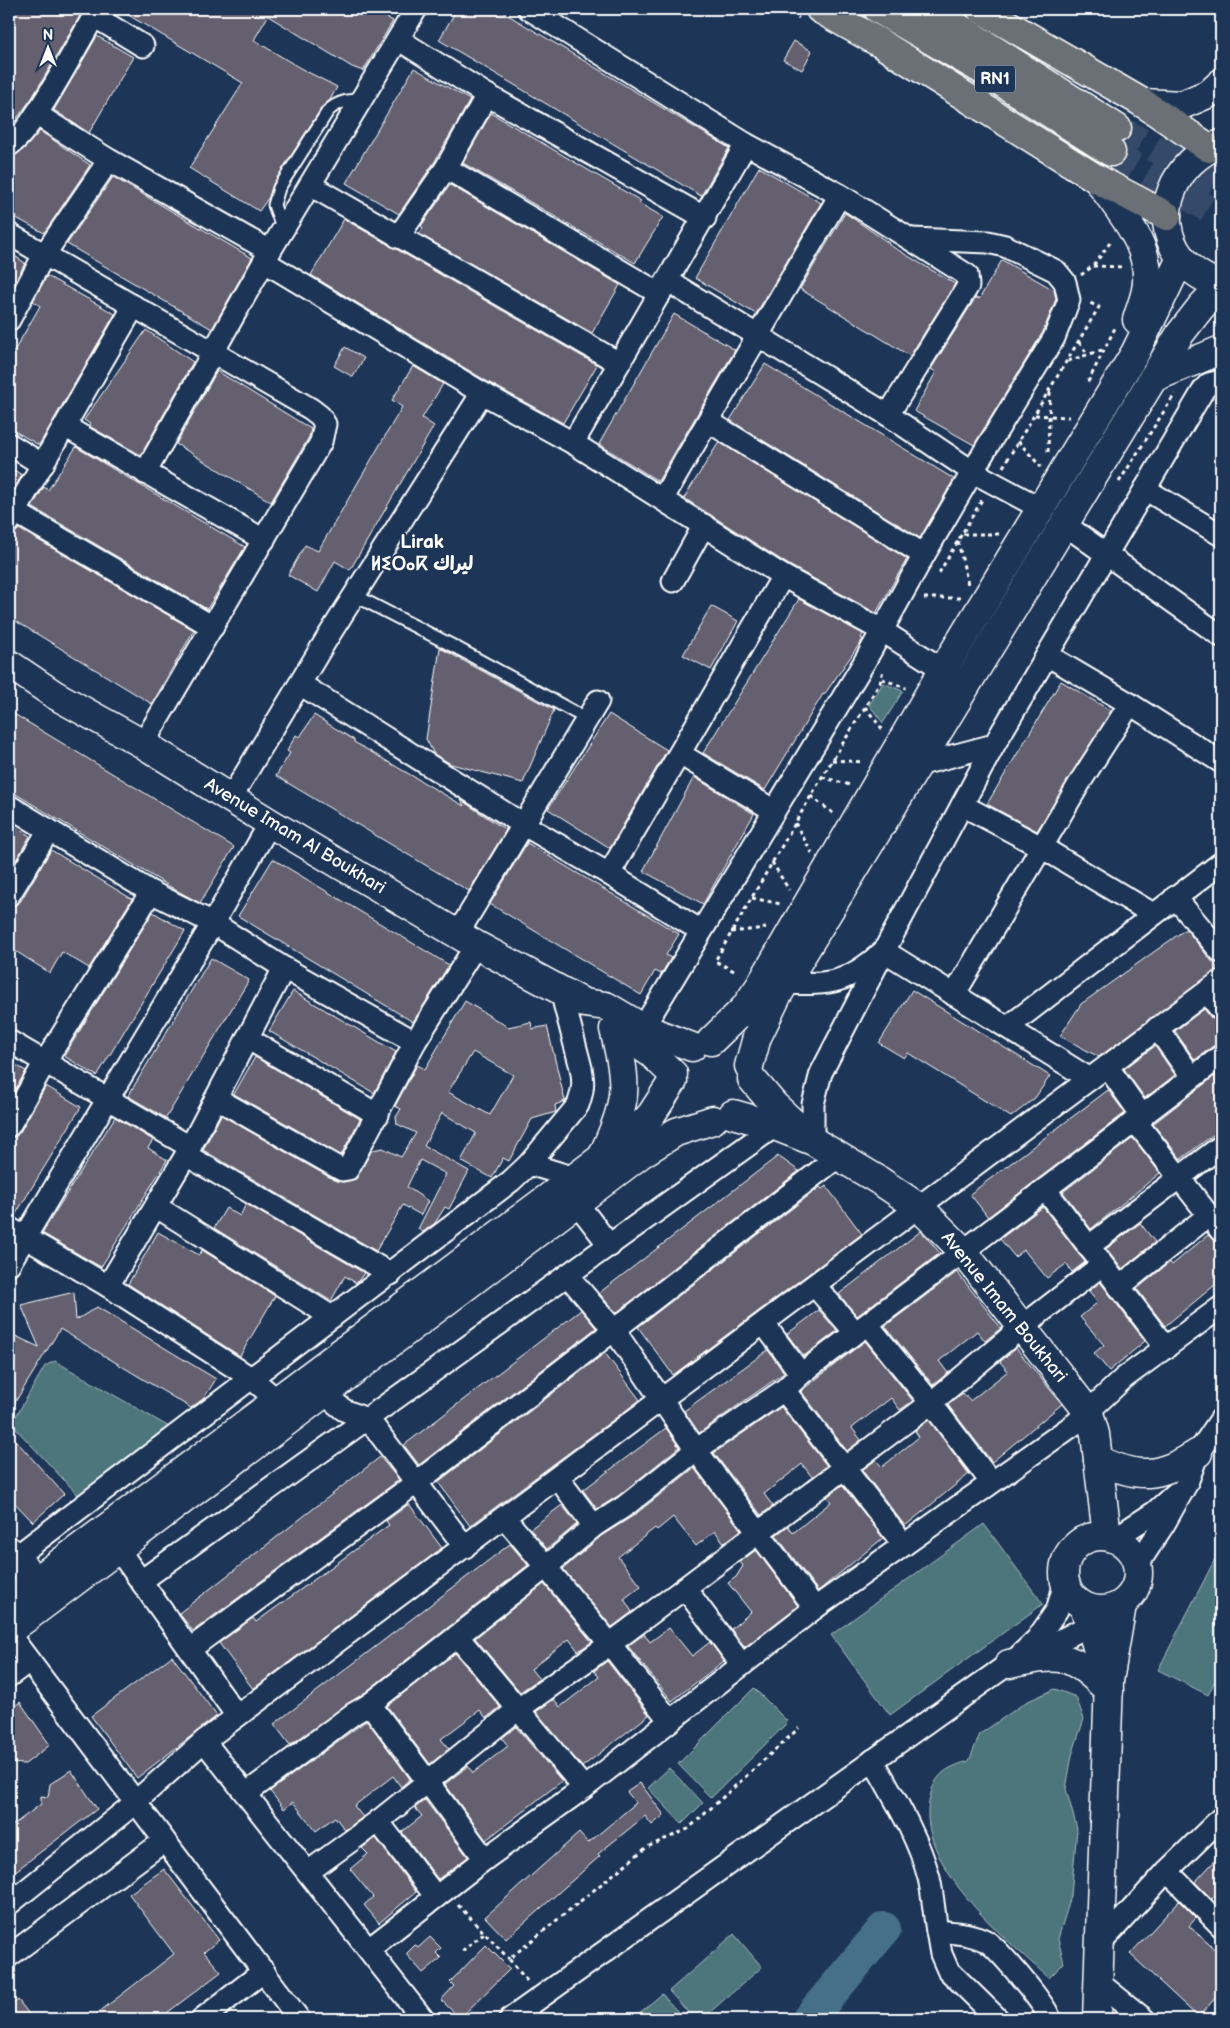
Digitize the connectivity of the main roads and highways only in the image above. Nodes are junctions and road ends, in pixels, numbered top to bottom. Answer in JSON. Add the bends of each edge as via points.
{"nodes":[{"id":1,"x":820,"y":9,"type":"edge"},
{"id":2,"x":878,"y":9,"type":"edge"},
{"id":3,"x":929,"y":9,"type":"edge"},
{"id":4,"x":981,"y":9,"type":"edge"},
{"id":5,"x":1221,"y":83,"type":"edge"},
{"id":6,"x":1143,"y":103,"type":"junction"},
{"id":7,"x":1215,"y":146,"type":"edge"},
{"id":8,"x":1097,"y":179,"type":"junction"},
{"id":9,"x":1167,"y":216,"type":"junction"},
{"id":10,"x":1181,"y":258,"type":"junction"},
{"id":11,"x":1221,"y":286,"type":"edge"},
{"id":12,"x":1221,"y":350,"type":"edge"},
{"id":13,"x":1135,"y":352,"type":"junction"},
{"id":14,"x":1153,"y":378,"type":"junction"},
{"id":15,"x":9,"y":664,"type":"edge"},
{"id":16,"x":573,"y":997,"type":"junction"},
{"id":17,"x":614,"y":1029,"type":"junction"},
{"id":18,"x":702,"y":1044,"type":"junction"},
{"id":19,"x":750,"y":1073,"type":"junction"},
{"id":20,"x":673,"y":1077,"type":"junction"},
{"id":21,"x":723,"y":1117,"type":"junction"},
{"id":22,"x":813,"y":1142,"type":"junction"},
{"id":23,"x":602,"y":1156,"type":"junction"},
{"id":24,"x":576,"y":1190,"type":"junction"},
{"id":25,"x":1198,"y":1453,"type":"road end"},
{"id":26,"x":1098,"y":1463,"type":"junction"},
{"id":27,"x":1111,"y":1537,"type":"junction"},
{"id":28,"x":1081,"y":1542,"type":"junction"},
{"id":29,"x":11,"y":1557,"type":"edge"},
{"id":30,"x":44,"y":1589,"type":"junction"},
{"id":31,"x":1102,"y":1611,"type":"junction"},
{"id":32,"x":12,"y":1614,"type":"edge"},
{"id":33,"x":1013,"y":1661,"type":"road end"},
{"id":34,"x":1109,"y":1686,"type":"junction"},
{"id":35,"x":1097,"y":2019,"type":"edge"}],
"edges":[{"from":1,"to":8,"type":"highway"},
{"from":2,"to":3,"type":"highway","number":"RN1","via":[[984,71],[1114,140]]},
{"from":4,"to":6,"type":"highway"},
{"from":5,"to":6,"type":"main road","via":[[1210,93],[1182,105]]},
{"from":6,"to":7,"type":"highway"},
{"from":7,"to":9,"type":"main road","via":[[1192,160],[1178,176],[1169,195]]},
{"from":8,"to":9,"type":"highway"},
{"from":8,"to":13,"type":"main road","via":[[1131,227],[1144,257],[1146,290],[1134,331]]},
{"from":9,"to":10,"type":"main road","via":[[1170,238]]},
{"from":10,"to":11,"type":"main road","via":[[1199,276]]},
{"from":10,"to":13,"type":"main road"},
{"from":11,"to":14,"type":"main road","via":[[1192,317]]},
{"from":12,"to":14,"type":"main road"},
{"from":13,"to":18,"type":"main road","via":[[943,670],[760,986],[744,1009]]},
{"from":14,"to":19,"type":"main road","via":[[785,983],[763,1023]]},
{"from":15,"to":16,"type":"main road","name":"Avenue Imam Al Boukhari","via":[[270,823]]},
{"from":16,"to":17,"type":"main road","name":"Avenue Imam Al Boukhari","via":[[598,1020]]},
{"from":16,"to":18,"type":"main road","name":"Avenue Imam Al Boukhari","via":[[606,1006],[643,1028]]},
{"from":17,"to":20,"type":"main road","name":"Avenue Imam Al Boukhari","via":[[642,1046]]},
{"from":17,"to":23,"type":"main road","via":[[624,1070],[624,1087],[619,1120]]},
{"from":18,"to":19,"type":"main road","via":[[731,1046],[740,1052]]},
{"from":18,"to":20,"type":"main road","via":[[678,1061]]},
{"from":19,"to":21,"type":"main road","via":[[747,1099]]},
{"from":19,"to":22,"type":"main road","name":"Avenue Imam Boukhari","via":[[774,1106]]},
{"from":20,"to":21,"type":"main road","via":[[678,1101],[685,1109],[693,1115]]},
{"from":20,"to":23,"type":"main road","via":[[659,1104],[642,1126]]},
{"from":21,"to":22,"type":"main road","name":"Avenue Imam Boukhari","via":[[776,1126]]},
{"from":21,"to":24,"type":"main road","via":[[659,1141]]},
{"from":22,"to":26,"type":"main road","name":"Avenue Imam Boukhari","via":[[920,1208],[962,1250],[1089,1413]]},
{"from":23,"to":24,"type":"main road"},
{"from":24,"to":30,"type":"main road","via":[[277,1400]]},
{"from":24,"to":30,"type":"main road","via":[[324,1394],[118,1549]]},
{"from":25,"to":26,"type":"main road","via":[[1183,1463],[1142,1474]]},
{"from":26,"to":27,"type":"main road"},
{"from":26,"to":28,"type":"main road"},
{"from":27,"to":28,"type":"main road","via":[[1098,1536]]},
{"from":27,"to":31,"type":"main road","via":[[1129,1549],[1138,1564],[1139,1575],[1130,1597]]},
{"from":28,"to":31,"type":"main road","via":[[1066,1560],[1065,1583],[1069,1592]]},
{"from":29,"to":30,"type":"main road"},
{"from":30,"to":32,"type":"main road"},
{"from":31,"to":34,"type":"main road"},
{"from":31,"to":34,"type":"main road","via":[[1099,1657]]},
{"from":33,"to":34,"type":"main road","via":[[1065,1657],[1082,1665]]},
{"from":34,"to":35,"type":"main road"}]}
